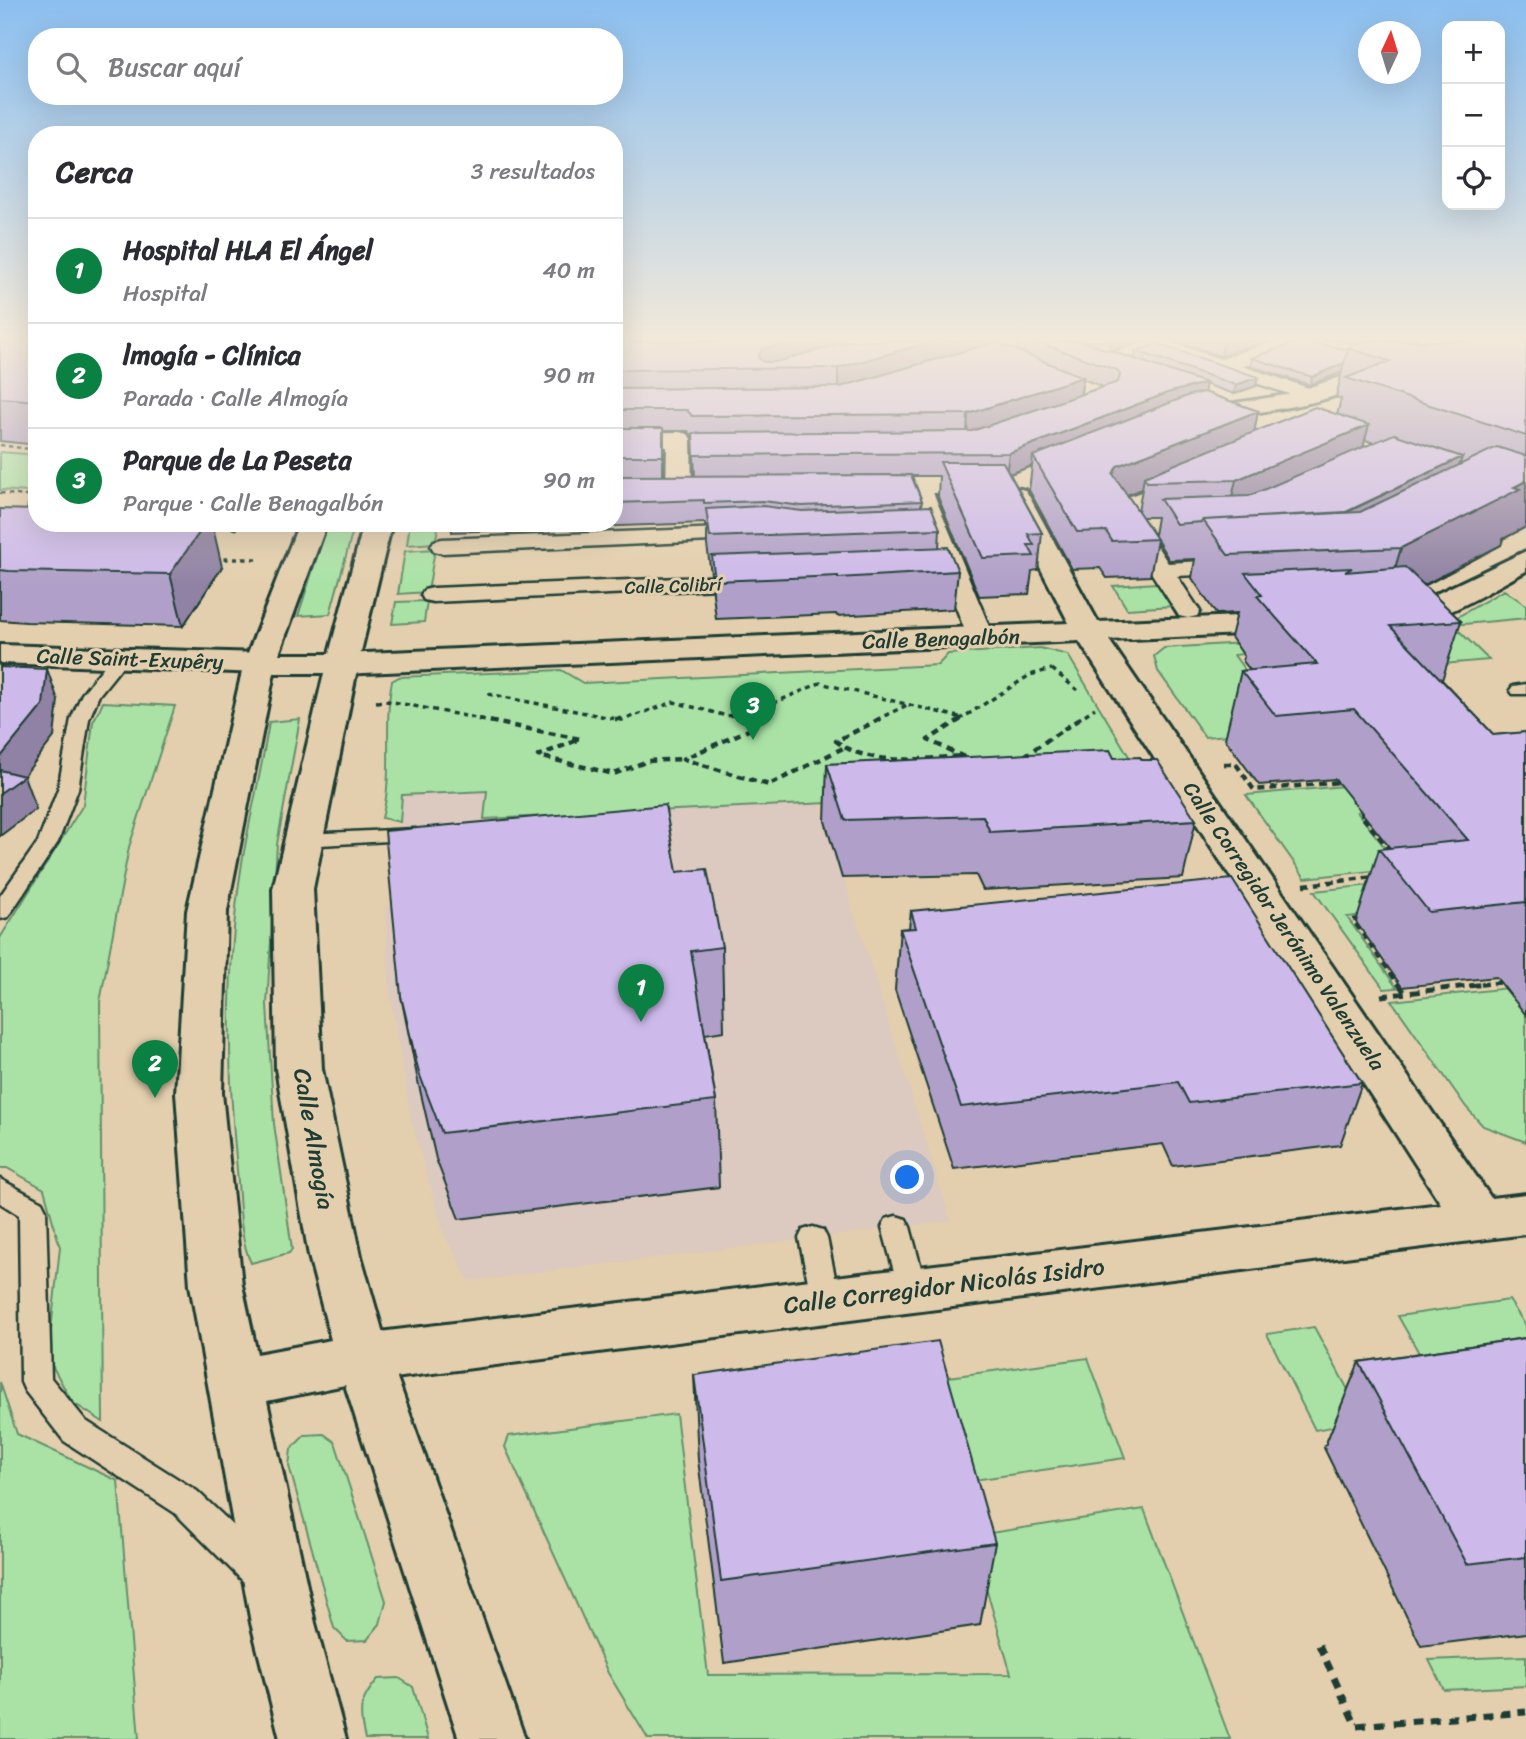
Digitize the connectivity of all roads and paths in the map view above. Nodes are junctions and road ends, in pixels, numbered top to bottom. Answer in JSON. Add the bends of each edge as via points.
{"nodes":[{"id":1,"x":623,"y":440,"type":"edge"},
{"id":2,"x":0,"y":446,"type":"edge"},
{"id":3,"x":28,"y":449,"type":"edge"},
{"id":4,"x":1246,"y":456,"type":"edge"},
{"id":5,"x":919,"y":485,"type":"junction"},
{"id":6,"x":837,"y":486,"type":"edge"},
{"id":7,"x":679,"y":487,"type":"edge"},
{"id":8,"x":0,"y":493,"type":"edge"},
{"id":9,"x":28,"y":495,"type":"edge"},
{"id":10,"x":1133,"y":527,"type":"junction"},
{"id":11,"x":1158,"y":527,"type":"dead end"},
{"id":12,"x":377,"y":532,"type":"edge"},
{"id":13,"x":939,"y":533,"type":"junction"},
{"id":14,"x":911,"y":534,"type":"edge"},
{"id":15,"x":775,"y":535,"type":"edge"},
{"id":16,"x":307,"y":541,"type":"edge"},
{"id":17,"x":442,"y":546,"type":"dead end"},
{"id":18,"x":210,"y":559,"type":"dead end"},
{"id":19,"x":1526,"y":560,"type":"edge"},
{"id":20,"x":1262,"y":565,"type":"edge"},
{"id":21,"x":1160,"y":570,"type":"junction"},
{"id":22,"x":956,"y":575,"type":"junction"},
{"id":23,"x":928,"y":576,"type":"edge"},
{"id":24,"x":780,"y":582,"type":"edge"},
{"id":25,"x":433,"y":595,"type":"dead end"},
{"id":26,"x":1188,"y":611,"type":"dead end"},
{"id":27,"x":1360,"y":620,"type":"edge"},
{"id":28,"x":1320,"y":622,"type":"edge"},
{"id":29,"x":1089,"y":633,"type":"junction"},
{"id":30,"x":981,"y":638,"type":"junction"},
{"id":31,"x":0,"y":654,"type":"edge"},
{"id":32,"x":119,"y":659,"type":"junction"},
{"id":33,"x":261,"y":663,"type":"junction"},
{"id":34,"x":342,"y":664,"type":"junction"},
{"id":35,"x":1062,"y":666,"type":"dead end"},
{"id":36,"x":1052,"y":669,"type":"junction"},
{"id":37,"x":478,"y":692,"type":"dead end"},
{"id":38,"x":376,"y":702,"type":"dead end"},
{"id":39,"x":908,"y":704,"type":"junction"},
{"id":40,"x":757,"y":711,"type":"junction"},
{"id":41,"x":963,"y":718,"type":"junction"},
{"id":42,"x":843,"y":748,"type":"junction"},
{"id":43,"x":962,"y":756,"type":"junction"},
{"id":44,"x":1022,"y":757,"type":"edge"},
{"id":45,"x":683,"y":759,"type":"junction"},
{"id":46,"x":974,"y":762,"type":"edge"},
{"id":47,"x":1224,"y":764,"type":"dead end"},
{"id":48,"x":1349,"y":781,"type":"dead end"},
{"id":49,"x":1374,"y":812,"type":"dead end"},
{"id":50,"x":436,"y":834,"type":"edge"},
{"id":51,"x":304,"y":840,"type":"junction"},
{"id":52,"x":1393,"y":853,"type":"edge"},
{"id":53,"x":1384,"y":876,"type":"dead end"},
{"id":54,"x":1309,"y":884,"type":"dead end"},
{"id":55,"x":0,"y":912,"type":"edge"},
{"id":56,"x":1366,"y":919,"type":"dead end"},
{"id":57,"x":1513,"y":981,"type":"dead end"},
{"id":58,"x":1405,"y":993,"type":"junction"},
{"id":59,"x":1387,"y":994,"type":"dead end"},
{"id":60,"x":0,"y":1189,"type":"edge"},
{"id":61,"x":1502,"y":1217,"type":"edge"},
{"id":62,"x":896,"y":1227,"type":"dead end"},
{"id":63,"x":813,"y":1238,"type":"dead end"},
{"id":64,"x":914,"y":1290,"type":"junction"},
{"id":65,"x":826,"y":1301,"type":"junction"},
{"id":66,"x":363,"y":1358,"type":"junction"},
{"id":67,"x":237,"y":1382,"type":"junction"},
{"id":68,"x":283,"y":1623,"type":"junction"},
{"id":69,"x":1318,"y":1645,"type":"dead end"},
{"id":70,"x":1526,"y":1712,"type":"edge"},
{"id":71,"x":313,"y":1739,"type":"edge"},
{"id":72,"x":492,"y":1739,"type":"edge"}],
"edges":[{"from":1,"to":7,"type":"street","via":[[679,439],[685,446]]},
{"from":2,"to":3,"type":"path"},
{"from":4,"to":10,"type":"street","via":[[1121,508]]},
{"from":5,"to":6,"type":"street"},
{"from":5,"to":13,"type":"street"},
{"from":5,"to":29,"type":"street","name":"Calle Corregidor Jerónimo Valenzuela","via":[[1019,483]]},
{"from":8,"to":9,"type":"path"},
{"from":10,"to":11,"type":"street"},
{"from":10,"to":21,"type":"street"},
{"from":12,"to":34,"type":"street","name":"Calle Almogía"},
{"from":13,"to":14,"type":"street"},
{"from":13,"to":22,"type":"street"},
{"from":15,"to":17,"type":"street"},
{"from":16,"to":18,"type":"path"},
{"from":16,"to":33,"type":"street"},
{"from":19,"to":27,"type":"street","via":[[1413,617]]},
{"from":20,"to":21,"type":"street"},
{"from":21,"to":26,"type":"street"},
{"from":22,"to":23,"type":"street"},
{"from":22,"to":30,"type":"street"},
{"from":24,"to":25,"type":"street","name":"Calle Colibrí"},
{"from":28,"to":29,"type":"street","name":"Calle Benagalbón"},
{"from":29,"to":30,"type":"street","name":"Calle Benagalbón"},
{"from":29,"to":61,"type":"street","name":"Calle Corregidor Jerónimo Valenzuela"},
{"from":30,"to":34,"type":"street","name":"Calle Benagalbón"},
{"from":31,"to":32,"type":"street","name":"Calle Saint-Exupêry"},
{"from":32,"to":33,"type":"street","name":"Calle Saint-Exupêry"},
{"from":32,"to":55,"type":"lane","via":[[91,694],[80,719],[68,789],[48,842]]},
{"from":33,"to":34,"type":"street","name":"Calle Benagalbón"},
{"from":33,"to":67,"type":"street","via":[[207,911],[199,1093],[216,1285]]},
{"from":34,"to":51,"type":"street","name":"Calle Almogía"},
{"from":35,"to":36,"type":"path"},
{"from":36,"to":41,"type":"path","via":[[1030,676]]},
{"from":36,"to":44,"type":"path","via":[[1098,706]]},
{"from":37,"to":40,"type":"path","via":[[622,720],[674,702],[727,716]]},
{"from":38,"to":45,"type":"path","via":[[580,739],[538,756],[614,774],[648,761]]},
{"from":39,"to":40,"type":"path","via":[[820,682]]},
{"from":39,"to":41,"type":"path"},
{"from":39,"to":42,"type":"path","via":[[836,741]]},
{"from":40,"to":45,"type":"path","via":[[755,727]]},
{"from":41,"to":43,"type":"path","via":[[928,740]]},
{"from":42,"to":43,"type":"path","via":[[892,761]]},
{"from":42,"to":45,"type":"path","via":[[769,785]]},
{"from":43,"to":46,"type":"path"},
{"from":47,"to":48,"type":"path","via":[[1236,764],[1254,790]]},
{"from":49,"to":52,"type":"path","via":[[1360,814]]},
{"from":50,"to":51,"type":"lane"},
{"from":51,"to":66,"type":"street","name":"Calle Almogía","via":[[293,889],[299,1069],[335,1256]]},
{"from":53,"to":54,"type":"path"},
{"from":56,"to":58,"type":"path","via":[[1353,920]]},
{"from":57,"to":58,"type":"path"},
{"from":58,"to":59,"type":"path"},
{"from":60,"to":68,"type":"lane","via":[[33,1210],[36,1382],[75,1432],[186,1502],[255,1567]]},
{"from":61,"to":64,"type":"street","name":"Calle Corregidor Nicolás Isidro"},
{"from":62,"to":64,"type":"lane"},
{"from":63,"to":65,"type":"lane"},
{"from":64,"to":65,"type":"street","name":"Calle Corregidor Nicolás Isidro"},
{"from":65,"to":66,"type":"street","name":"Calle Corregidor Nicolás Isidro"},
{"from":66,"to":67,"type":"street","name":"Calle Corregidor Nicolás Isidro"},
{"from":66,"to":72,"type":"street","name":"Calle Almogía"},
{"from":67,"to":68,"type":"street"},
{"from":68,"to":71,"type":"street"},
{"from":69,"to":70,"type":"path","via":[[1356,1726]]}]}
